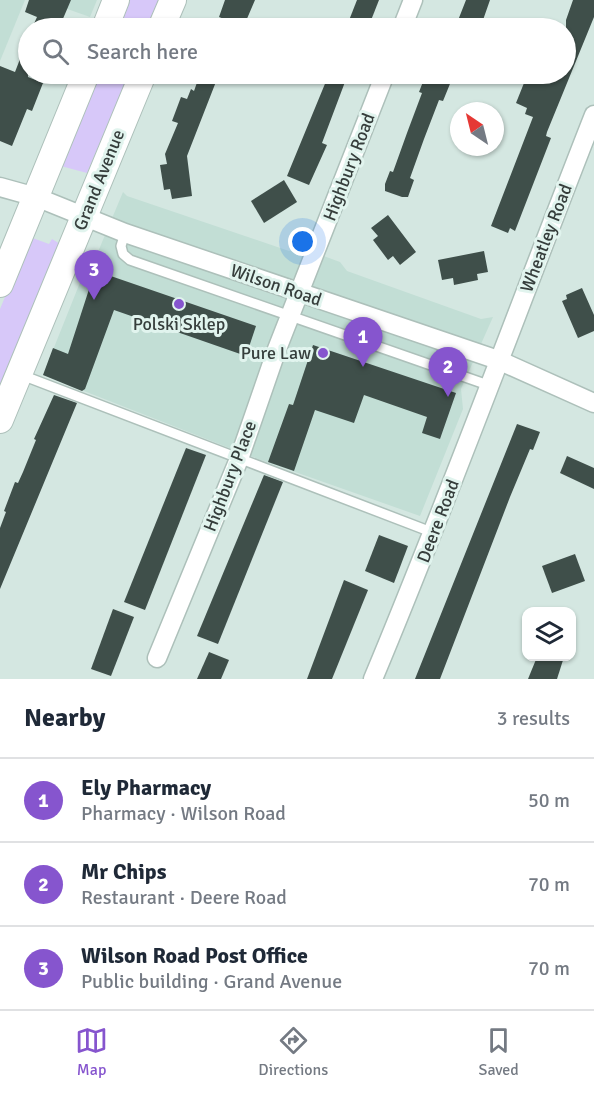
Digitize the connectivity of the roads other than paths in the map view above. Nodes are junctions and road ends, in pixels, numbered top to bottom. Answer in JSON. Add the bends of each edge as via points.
{"nodes":[{"id":1,"x":116,"y":0,"type":"edge"},
{"id":2,"x":173,"y":0,"type":"edge"},
{"id":3,"x":413,"y":0,"type":"edge"},
{"id":4,"x":109,"y":18,"type":"edge"},
{"id":5,"x":165,"y":18,"type":"edge"},
{"id":6,"x":406,"y":18,"type":"edge"},
{"id":7,"x":82,"y":84,"type":"edge"},
{"id":8,"x":139,"y":84,"type":"edge"},
{"id":9,"x":381,"y":84,"type":"edge"},
{"id":10,"x":594,"y":115,"type":"edge"},
{"id":11,"x":0,"y":187,"type":"edge"},
{"id":12,"x":36,"y":197,"type":"junction"},
{"id":13,"x":84,"y":216,"type":"junction"},
{"id":14,"x":124,"y":233,"type":"junction"},
{"id":15,"x":0,"y":285,"type":"edge"},
{"id":16,"x":299,"y":293,"type":"junction"},
{"id":17,"x":290,"y":316,"type":"junction"},
{"id":18,"x":498,"y":360,"type":"junction"},
{"id":19,"x":19,"y":374,"type":"junction"},
{"id":20,"x":488,"y":385,"type":"junction"},
{"id":21,"x":594,"y":403,"type":"edge"},
{"id":22,"x":0,"y":420,"type":"edge"},
{"id":23,"x":239,"y":459,"type":"junction"},
{"id":24,"x":434,"y":533,"type":"junction"},
{"id":25,"x":158,"y":658,"type":"dead end"},
{"id":26,"x":373,"y":679,"type":"edge"}],
"edges":[{"from":1,"to":4,"type":"street"},
{"from":2,"to":5,"type":"street"},
{"from":3,"to":6,"type":"street"},
{"from":7,"to":12,"type":"street"},
{"from":8,"to":13,"type":"street","name":"Grand Avenue"},
{"from":9,"to":16,"type":"street","name":"Highbury Road"},
{"from":10,"to":18,"type":"street","name":"Wheatley Road"},
{"from":11,"to":12,"type":"street","name":"Wilson Road"},
{"from":12,"to":13,"type":"street","name":"Wilson Road"},
{"from":12,"to":15,"type":"street"},
{"from":13,"to":14,"type":"street","name":"Wilson Road"},
{"from":13,"to":19,"type":"street","name":"Grand Avenue"},
{"from":14,"to":16,"type":"street","name":"Wilson Road"},
{"from":14,"to":17,"type":"lane","name":"Wilson Road","via":[[123,255],[130,260]]},
{"from":16,"to":17,"type":"street","name":"Highbury Place"},
{"from":16,"to":18,"type":"street","name":"Wilson Road"},
{"from":17,"to":20,"type":"lane","name":"Wilson Road"},
{"from":17,"to":23,"type":"street","name":"Highbury Place"},
{"from":18,"to":20,"type":"street","name":"Deere Road"},
{"from":18,"to":21,"type":"street","name":"Wilson Road"},
{"from":19,"to":22,"type":"street","name":"Grand Avenue"},
{"from":19,"to":23,"type":"lane"},
{"from":20,"to":24,"type":"street","name":"Deere Road"},
{"from":23,"to":24,"type":"lane"},
{"from":23,"to":25,"type":"street","name":"Highbury Place"},
{"from":24,"to":26,"type":"street","name":"Deere Road"}]}
